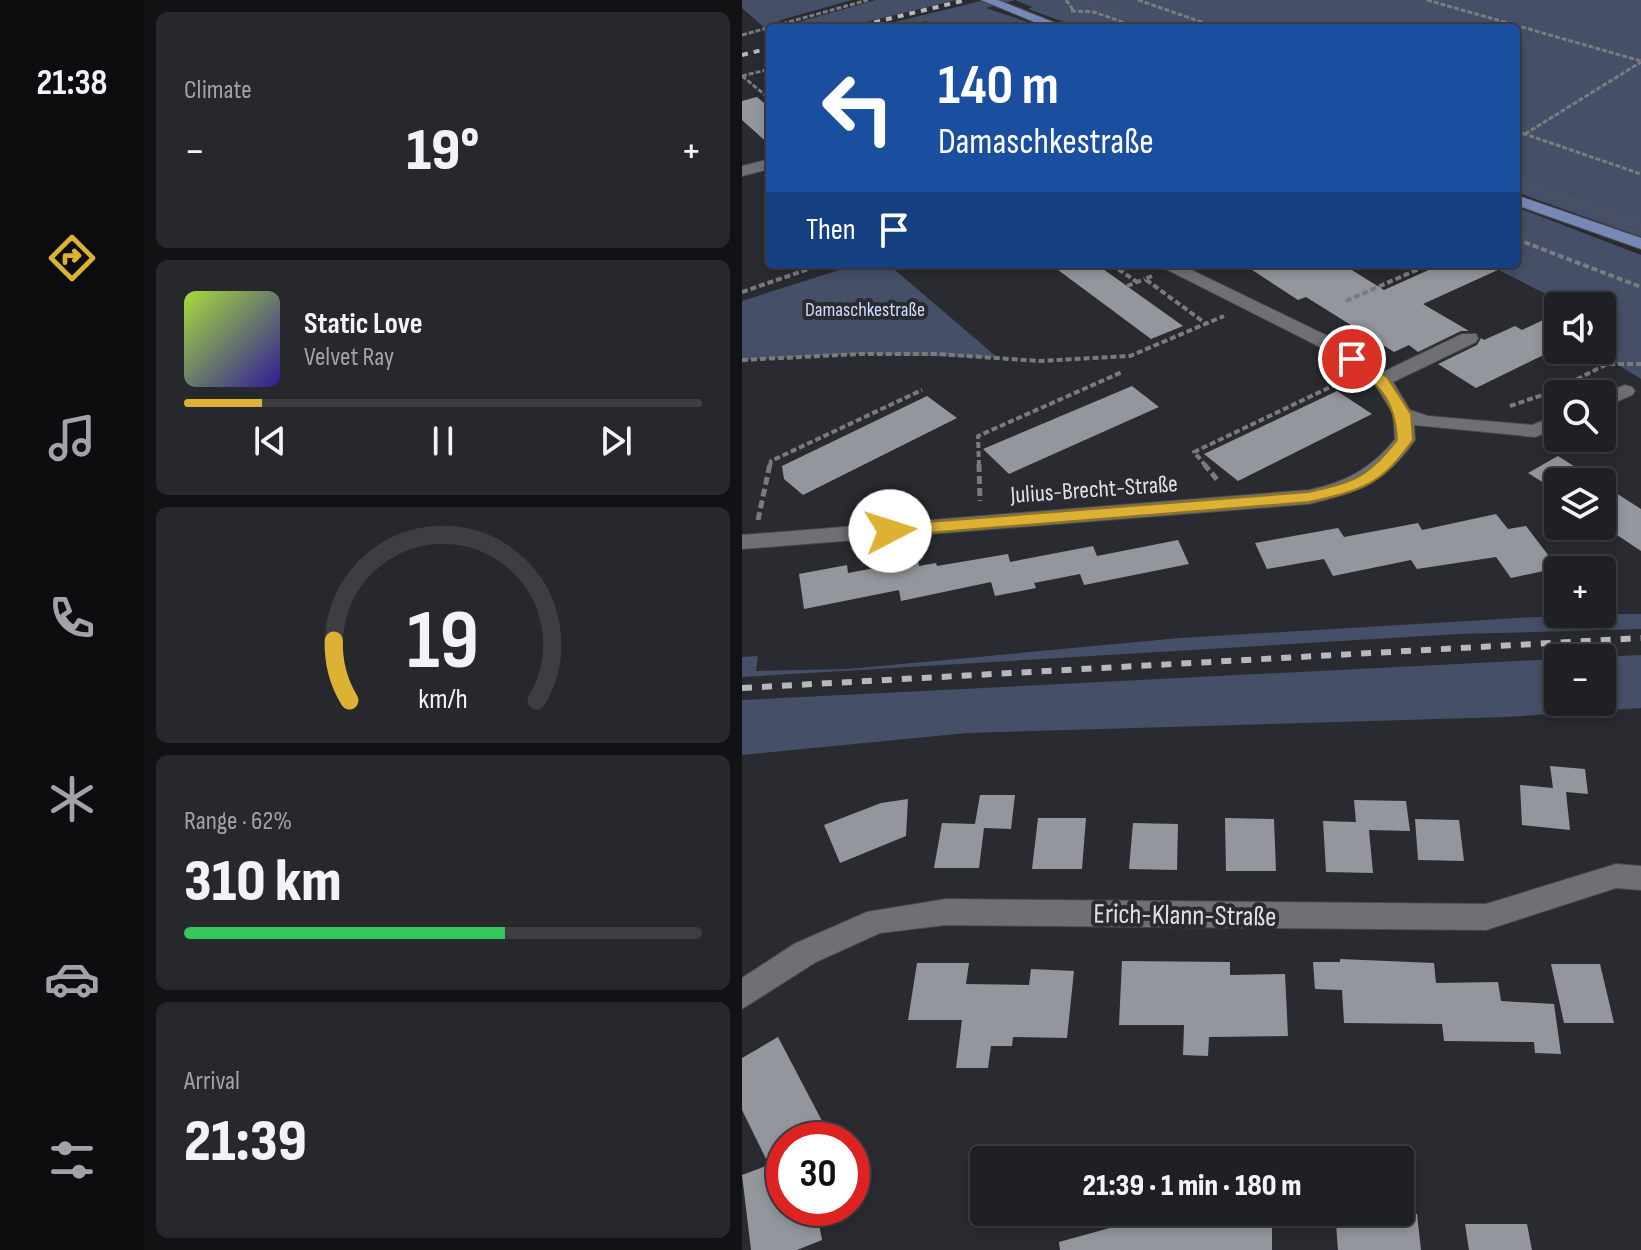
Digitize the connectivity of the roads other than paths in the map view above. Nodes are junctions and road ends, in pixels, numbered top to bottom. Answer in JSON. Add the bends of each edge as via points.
{"nodes":[{"id":1,"x":993,"y":2,"type":"edge"},
{"id":2,"x":1051,"y":24,"type":"edge"},
{"id":3,"x":766,"y":165,"type":"edge"},
{"id":4,"x":742,"y":171,"type":"edge"},
{"id":5,"x":1520,"y":201,"type":"edge"},
{"id":6,"x":1641,"y":244,"type":"edge"},
{"id":7,"x":1172,"y":268,"type":"edge"},
{"id":8,"x":1469,"y":338,"type":"dead end"},
{"id":9,"x":1375,"y":375,"type":"junction"},
{"id":10,"x":1625,"y":391,"type":"dead end"},
{"id":11,"x":1616,"y":395,"type":"edge"},
{"id":12,"x":1403,"y":414,"type":"junction"},
{"id":13,"x":1544,"y":427,"type":"edge"},
{"id":14,"x":748,"y":542,"type":"edge"},
{"id":15,"x":1641,"y":878,"type":"edge"},
{"id":16,"x":742,"y":995,"type":"edge"}],
"edges":[{"from":1,"to":2,"type":"main road"},
{"from":3,"to":4,"type":"street"},
{"from":5,"to":6,"type":"main road"},
{"from":7,"to":9,"type":"street","via":[[1337,348]]},
{"from":8,"to":9,"type":"street"},
{"from":9,"to":12,"type":"street"},
{"from":10,"to":11,"type":"street"},
{"from":12,"to":13,"type":"street","via":[[1425,422],[1535,431]]},
{"from":12,"to":14,"type":"street","name":"Julius-Brecht-Straße","via":[[1405,440],[1383,469],[1351,488],[1309,497]]},
{"from":15,"to":16,"type":"street","name":"Erich-Klann-Straße","via":[[1616,876],[1486,917],[946,912],[877,921],[805,953]]}]}
